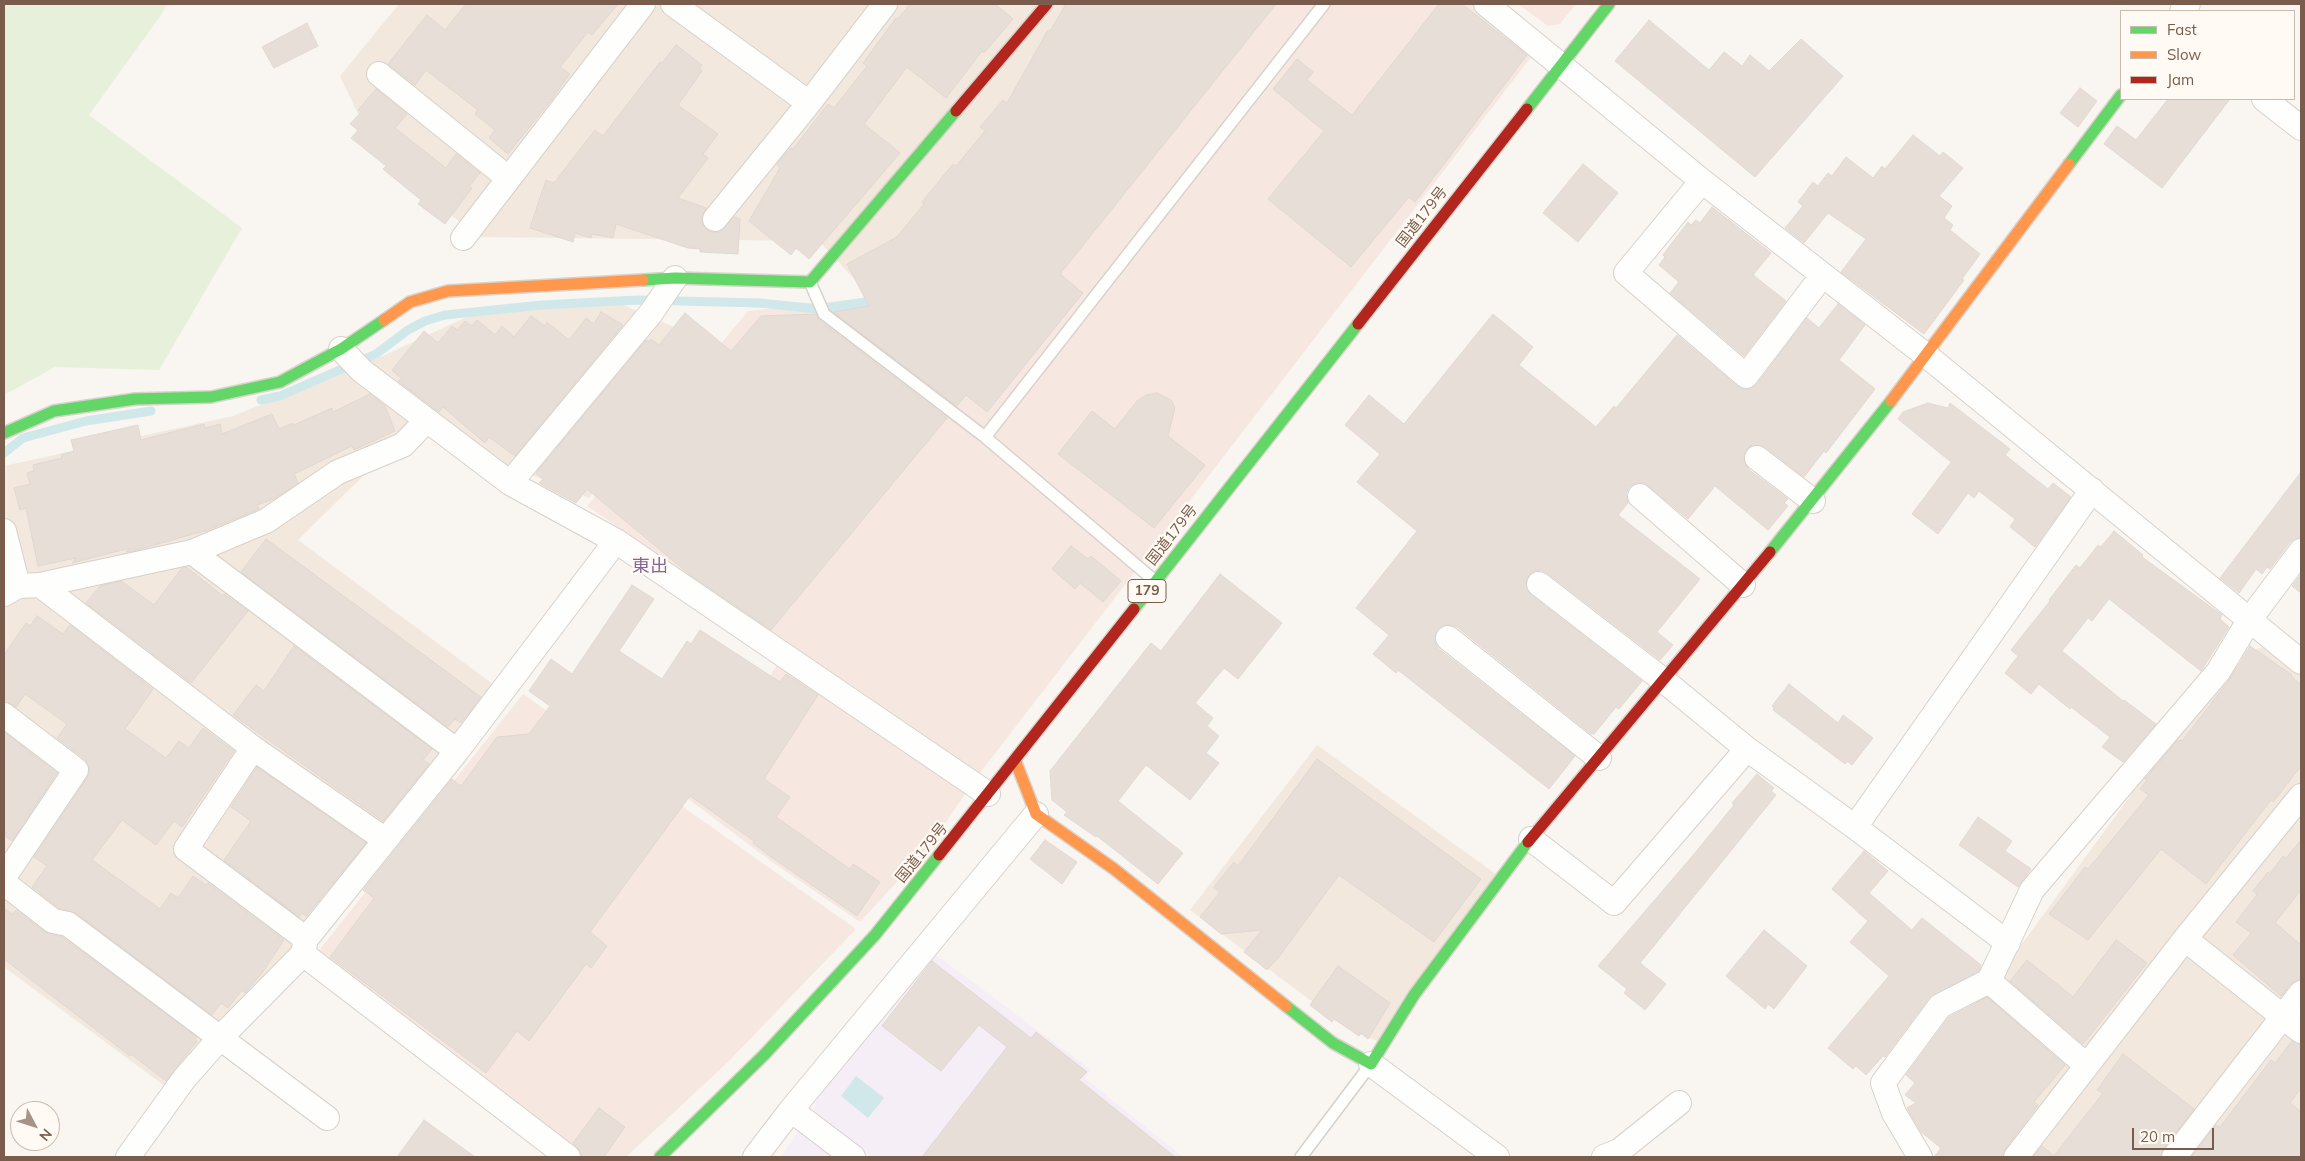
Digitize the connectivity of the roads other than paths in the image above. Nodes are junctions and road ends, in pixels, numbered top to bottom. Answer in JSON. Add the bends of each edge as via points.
{"nodes":[{"id":1,"x":643,"y":4,"type":"edge"},
{"id":2,"x":673,"y":4,"type":"edge"},
{"id":3,"x":884,"y":4,"type":"edge"},
{"id":4,"x":1046,"y":4,"type":"edge"},
{"id":5,"x":1324,"y":4,"type":"edge"},
{"id":6,"x":1486,"y":4,"type":"edge"},
{"id":7,"x":1609,"y":4,"type":"edge"},
{"id":8,"x":1561,"y":64,"type":"junction"},
{"id":9,"x":379,"y":74,"type":"dead end"},
{"id":10,"x":2120,"y":97,"type":"edge"},
{"id":11,"x":2265,"y":100,"type":"edge"},
{"id":12,"x":809,"y":103,"type":"junction"},
{"id":13,"x":2301,"y":128,"type":"edge"},
{"id":14,"x":508,"y":178,"type":"junction"},
{"id":15,"x":1702,"y":181,"type":"junction"},
{"id":16,"x":715,"y":219,"type":"dead end"},
{"id":17,"x":464,"y":238,"type":"dead end"},
{"id":18,"x":1822,"y":276,"type":"junction"},
{"id":19,"x":675,"y":278,"type":"junction"},
{"id":20,"x":810,"y":282,"type":"junction"},
{"id":21,"x":342,"y":349,"type":"junction"},
{"id":22,"x":1927,"y":356,"type":"junction"},
{"id":23,"x":426,"y":421,"type":"junction"},
{"id":24,"x":4,"y":433,"type":"edge"},
{"id":25,"x":985,"y":438,"type":"junction"},
{"id":26,"x":1758,"y":458,"type":"dead end"},
{"id":27,"x":510,"y":483,"type":"junction"},
{"id":28,"x":2092,"y":490,"type":"junction"},
{"id":29,"x":1640,"y":496,"type":"dead end"},
{"id":30,"x":1813,"y":501,"type":"junction"},
{"id":31,"x":4,"y":532,"type":"edge"},
{"id":32,"x":616,"y":541,"type":"junction"},
{"id":33,"x":2301,"y":551,"type":"edge"},
{"id":34,"x":192,"y":552,"type":"junction"},
{"id":35,"x":1155,"y":581,"type":"junction"},
{"id":36,"x":1540,"y":584,"type":"dead end"},
{"id":37,"x":1743,"y":585,"type":"junction"},
{"id":38,"x":21,"y":588,"type":"edge"},
{"id":39,"x":2250,"y":619,"type":"junction"},
{"id":40,"x":1448,"y":638,"type":"dead end"},
{"id":41,"x":2301,"y":662,"type":"edge"},
{"id":42,"x":1663,"y":680,"type":"junction"},
{"id":43,"x":4,"y":715,"type":"edge"},
{"id":44,"x":253,"y":748,"type":"junction"},
{"id":45,"x":1747,"y":749,"type":"junction"},
{"id":46,"x":457,"y":751,"type":"junction"},
{"id":47,"x":1599,"y":758,"type":"junction"},
{"id":48,"x":1015,"y":760,"type":"junction"},
{"id":49,"x":988,"y":794,"type":"junction"},
{"id":50,"x":2301,"y":796,"type":"edge"},
{"id":51,"x":1036,"y":814,"type":"junction"},
{"id":52,"x":1855,"y":827,"type":"junction"},
{"id":53,"x":384,"y":839,"type":"junction"},
{"id":54,"x":1531,"y":839,"type":"junction"},
{"id":55,"x":4,"y":877,"type":"edge"},
{"id":56,"x":4,"y":883,"type":"edge"},
{"id":57,"x":2185,"y":939,"type":"junction"},
{"id":58,"x":2008,"y":943,"type":"junction"},
{"id":59,"x":304,"y":947,"type":"junction"},
{"id":60,"x":1989,"y":982,"type":"junction"},
{"id":61,"x":2301,"y":993,"type":"edge"},
{"id":62,"x":2283,"y":1016,"type":"junction"},
{"id":63,"x":2301,"y":1031,"type":"edge"},
{"id":64,"x":220,"y":1038,"type":"junction"},
{"id":65,"x":1371,"y":1064,"type":"junction"},
{"id":66,"x":2086,"y":1065,"type":"junction"},
{"id":67,"x":1679,"y":1103,"type":"dead end"},
{"id":68,"x":790,"y":1110,"type":"junction"},
{"id":69,"x":327,"y":1118,"type":"dead end"},
{"id":70,"x":128,"y":1157,"type":"edge"},
{"id":71,"x":568,"y":1157,"type":"edge"},
{"id":72,"x":660,"y":1157,"type":"edge"},
{"id":73,"x":755,"y":1157,"type":"edge"},
{"id":74,"x":853,"y":1157,"type":"edge"},
{"id":75,"x":1301,"y":1157,"type":"edge"},
{"id":76,"x":1498,"y":1157,"type":"edge"},
{"id":77,"x":1604,"y":1157,"type":"edge"},
{"id":78,"x":1920,"y":1157,"type":"edge"},
{"id":79,"x":2016,"y":1157,"type":"edge"},
{"id":80,"x":2174,"y":1157,"type":"edge"}],
"edges":[{"from":1,"to":14,"type":"street"},
{"from":2,"to":12,"type":"street"},
{"from":3,"to":12,"type":"street"},
{"from":4,"to":20,"type":"main road"},
{"from":5,"to":25,"type":"lane"},
{"from":6,"to":8,"type":"street"},
{"from":7,"to":8,"type":"main road","name":"国道179号","number":"179"},
{"from":8,"to":15,"type":"street"},
{"from":8,"to":35,"type":"main road","name":"国道179号","number":"179"},
{"from":9,"to":14,"type":"street"},
{"from":10,"to":22,"type":"main road"},
{"from":11,"to":13,"type":"street"},
{"from":12,"to":16,"type":"street"},
{"from":14,"to":17,"type":"street"},
{"from":15,"to":18,"type":"street"},
{"from":15,"to":18,"type":"street","via":[[1626,273],[1746,376]]},
{"from":18,"to":22,"type":"street"},
{"from":19,"to":20,"type":"main road"},
{"from":19,"to":21,"type":"main road","via":[[448,292],[410,302]]},
{"from":19,"to":27,"type":"street"},
{"from":20,"to":25,"type":"lane","via":[[824,314]]},
{"from":21,"to":23,"type":"street","via":[[362,371]]},
{"from":21,"to":24,"type":"main road","via":[[280,382],[211,397],[135,399],[54,412]]},
{"from":22,"to":28,"type":"street"},
{"from":22,"to":30,"type":"main road"},
{"from":23,"to":27,"type":"street"},
{"from":23,"to":34,"type":"street","via":[[403,445],[338,472],[266,521]]},
{"from":25,"to":35,"type":"lane"},
{"from":26,"to":30,"type":"street"},
{"from":27,"to":32,"type":"street"},
{"from":28,"to":39,"type":"street"},
{"from":28,"to":52,"type":"street"},
{"from":29,"to":37,"type":"street"},
{"from":30,"to":37,"type":"main road"},
{"from":31,"to":38,"type":"street"},
{"from":32,"to":46,"type":"street"},
{"from":32,"to":49,"type":"street"},
{"from":33,"to":39,"type":"street"},
{"from":34,"to":38,"type":"street"},
{"from":34,"to":46,"type":"street"},
{"from":35,"to":48,"type":"main road","name":"国道179号","number":"179"},
{"from":36,"to":42,"type":"street"},
{"from":37,"to":42,"type":"main road"},
{"from":38,"to":44,"type":"street"},
{"from":39,"to":41,"type":"street"},
{"from":39,"to":58,"type":"street","via":[[2218,672],[2032,890]]},
{"from":40,"to":47,"type":"street"},
{"from":42,"to":45,"type":"street"},
{"from":42,"to":47,"type":"main road"},
{"from":43,"to":55,"type":"street","via":[[76,770]]},
{"from":44,"to":53,"type":"street"},
{"from":44,"to":59,"type":"street","via":[[186,849]]},
{"from":45,"to":52,"type":"street"},
{"from":45,"to":54,"type":"street","via":[[1614,903]]},
{"from":46,"to":53,"type":"street"},
{"from":47,"to":54,"type":"main road"},
{"from":48,"to":49,"type":"main road","name":"国道179号","number":"179"},
{"from":48,"to":51,"type":"main road"},
{"from":49,"to":72,"type":"main road","name":"国道179号","number":"179","via":[[875,935],[765,1054]]},
{"from":50,"to":57,"type":"street"},
{"from":51,"to":65,"type":"main road","via":[[1114,869],[1333,1043]]},
{"from":51,"to":68,"type":"street"},
{"from":52,"to":58,"type":"street"},
{"from":53,"to":59,"type":"street"},
{"from":54,"to":65,"type":"main road","via":[[1414,995]]},
{"from":56,"to":64,"type":"street","via":[[53,921],[68,924]]},
{"from":57,"to":62,"type":"street"},
{"from":57,"to":66,"type":"street"},
{"from":58,"to":60,"type":"street"},
{"from":59,"to":64,"type":"street"},
{"from":59,"to":71,"type":"street"},
{"from":60,"to":66,"type":"street"},
{"from":60,"to":78,"type":"street","via":[[1940,1006],[1884,1082],[1894,1113]]},
{"from":61,"to":62,"type":"street"},
{"from":62,"to":63,"type":"street"},
{"from":62,"to":80,"type":"street"},
{"from":64,"to":69,"type":"street"},
{"from":64,"to":70,"type":"street","via":[[184,1080]]},
{"from":65,"to":75,"type":"lane"},
{"from":65,"to":76,"type":"street"},
{"from":66,"to":79,"type":"street"},
{"from":67,"to":77,"type":"street","via":[[1619,1151]]},
{"from":68,"to":73,"type":"street"},
{"from":68,"to":74,"type":"street"}]}
